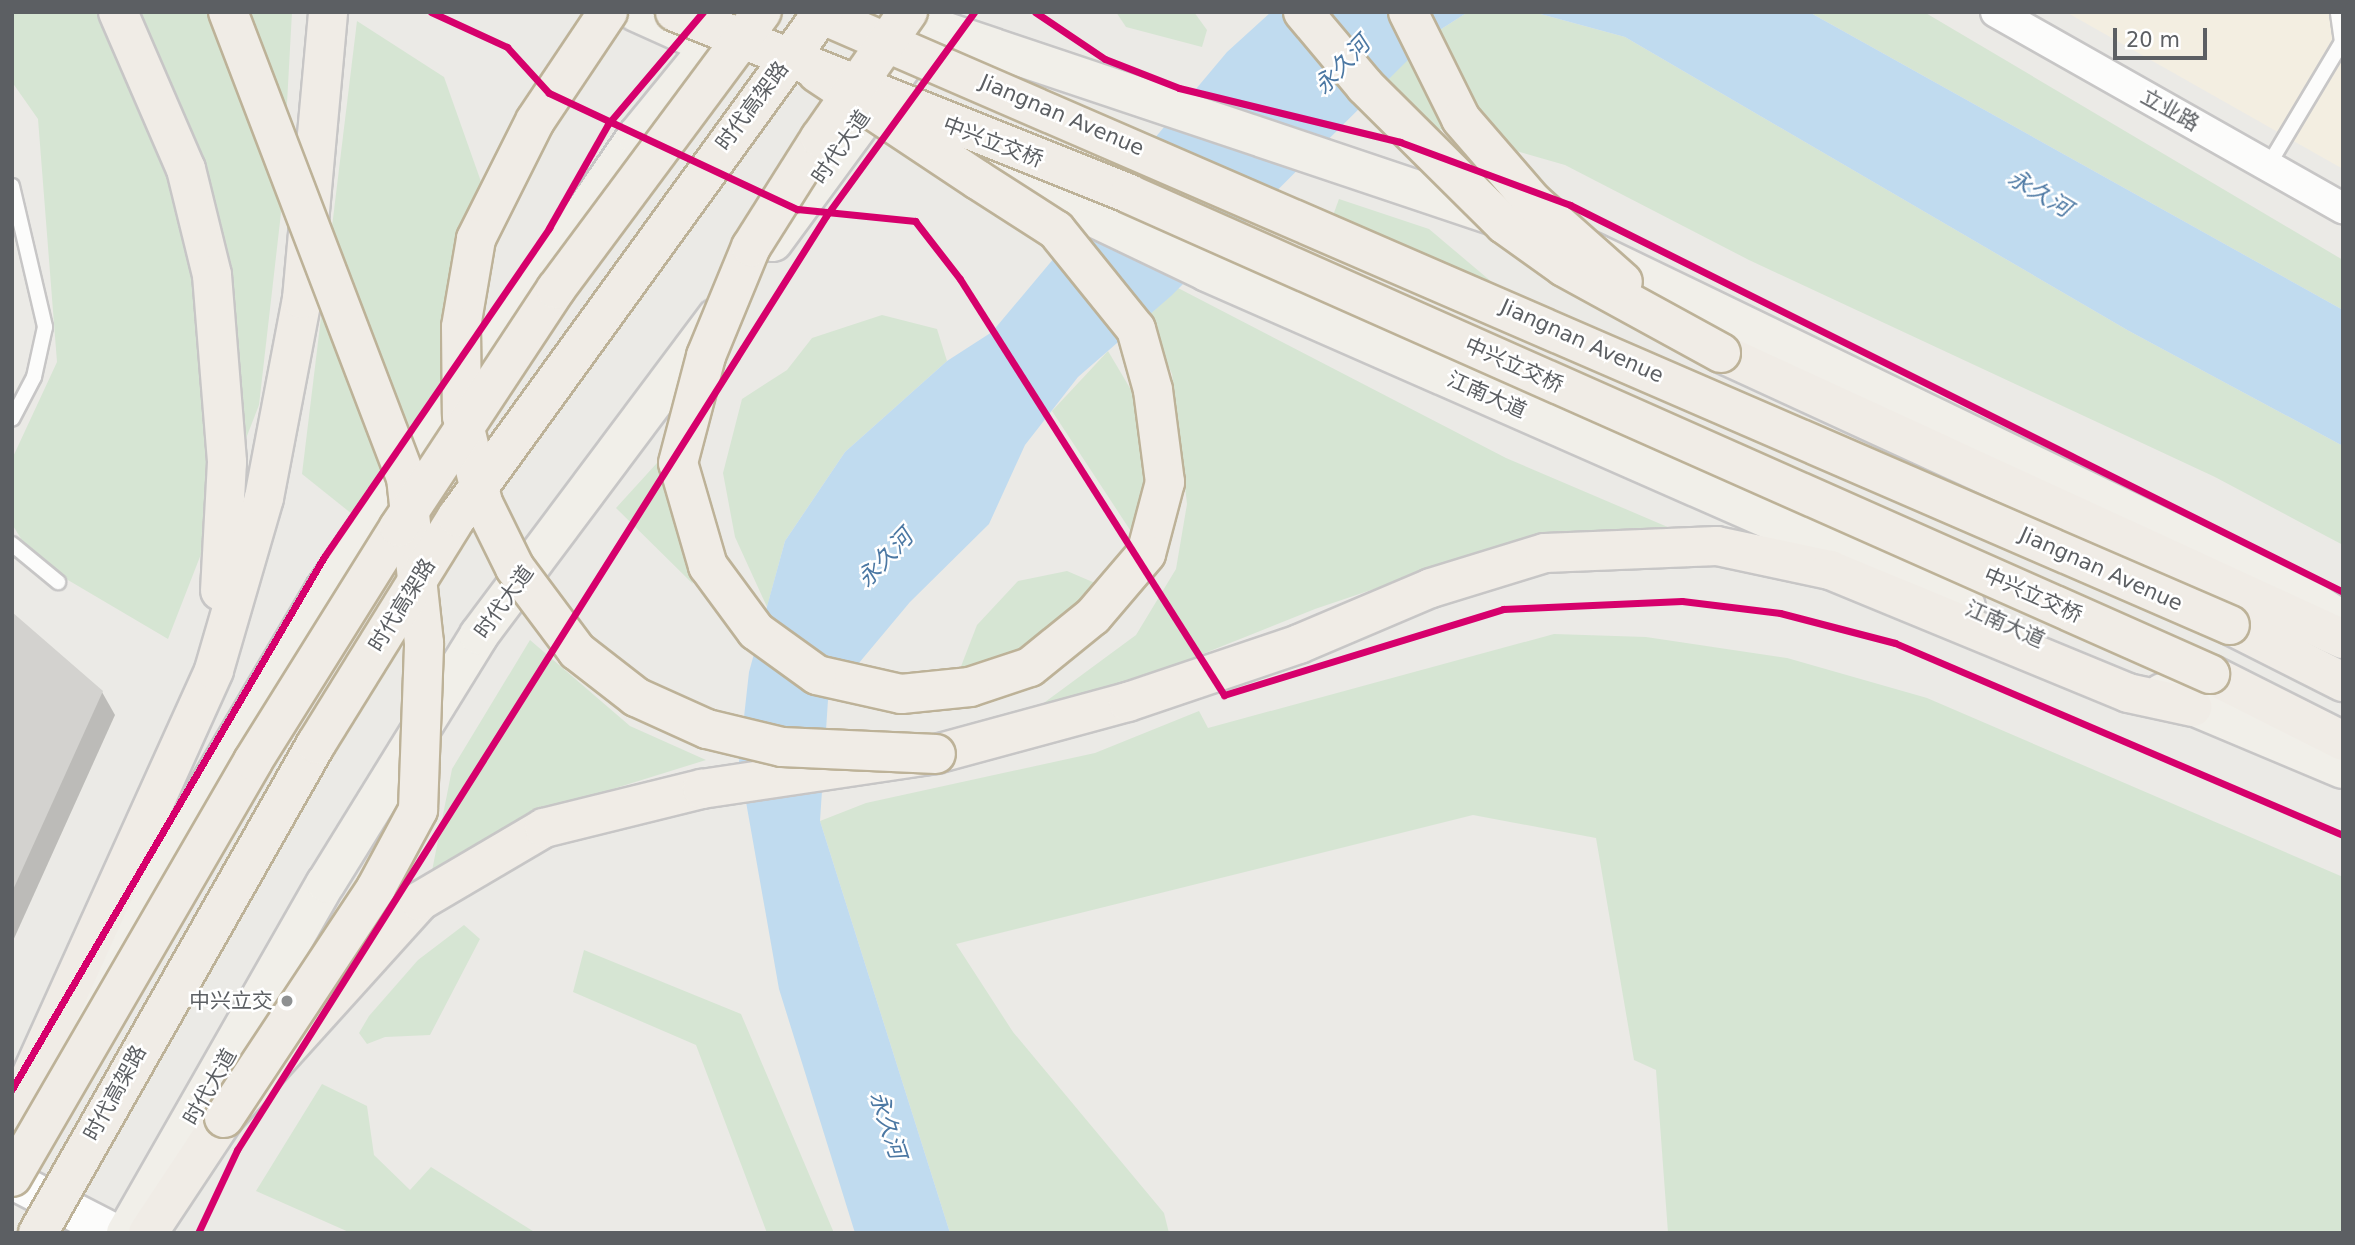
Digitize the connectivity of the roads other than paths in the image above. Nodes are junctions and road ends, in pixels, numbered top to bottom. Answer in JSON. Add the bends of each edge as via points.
{"nodes":[{"id":1,"x":118,"y":12,"type":"edge"},
{"id":2,"x":228,"y":12,"type":"edge"},
{"id":3,"x":328,"y":12,"type":"edge"},
{"id":4,"x":608,"y":12,"type":"edge"},
{"id":5,"x":636,"y":12,"type":"edge"},
{"id":6,"x":676,"y":12,"type":"edge"},
{"id":7,"x":738,"y":12,"type":"edge"},
{"id":8,"x":762,"y":12,"type":"edge"},
{"id":9,"x":816,"y":12,"type":"edge"},
{"id":10,"x":823,"y":12,"type":"edge"},
{"id":11,"x":887,"y":12,"type":"edge"},
{"id":12,"x":1303,"y":12,"type":"edge"},
{"id":13,"x":1408,"y":12,"type":"edge"},
{"id":14,"x":1996,"y":12,"type":"edge"},
{"id":15,"x":2338,"y":12,"type":"edge"},
{"id":16,"x":926,"y":18,"type":"edge"},
{"id":17,"x":710,"y":45,"type":"junction"},
{"id":18,"x":817,"y":73,"type":"junction"},
{"id":19,"x":873,"y":102,"type":"junction"},
{"id":20,"x":2268,"y":166,"type":"junction"},
{"id":21,"x":12,"y":186,"type":"edge"},
{"id":22,"x":2343,"y":208,"type":"edge"},
{"id":23,"x":1721,"y":353,"type":"junction"},
{"id":24,"x":12,"y":419,"type":"edge"},
{"id":25,"x":12,"y":544,"type":"edge"},
{"id":26,"x":58,"y":582,"type":"dead end"},
{"id":27,"x":2343,"y":621,"type":"edge"},
{"id":28,"x":2343,"y":639,"type":"edge"},
{"id":29,"x":214,"y":670,"type":"junction"},
{"id":30,"x":2343,"y":682,"type":"edge"},
{"id":31,"x":2202,"y":690,"type":"junction"},
{"id":32,"x":2343,"y":741,"type":"edge"},
{"id":33,"x":936,"y":754,"type":"junction"},
{"id":34,"x":2343,"y":769,"type":"edge"},
{"id":35,"x":224,"y":1118,"type":"junction"},
{"id":36,"x":12,"y":1119,"type":"edge"},
{"id":37,"x":12,"y":1179,"type":"edge"},
{"id":38,"x":38,"y":1233,"type":"edge"},
{"id":39,"x":115,"y":1233,"type":"edge"},
{"id":40,"x":126,"y":1233,"type":"edge"},
{"id":41,"x":148,"y":1233,"type":"edge"}],
"edges":[{"from":1,"to":29,"type":"highway","via":[[186,169],[212,275],[227,463]]},
{"from":2,"to":35,"type":"highway","bridge":true,"via":[[406,478],[424,643],[418,810],[376,888]]},
{"from":3,"to":29,"type":"highway","bridge":true,"via":[[302,299],[264,498]]},
{"from":4,"to":33,"type":"highway","bridge":true,"via":[[535,121],[476,239],[461,327],[462,416],[483,503],[515,568],[577,651],[636,697],[707,729],[782,747]]},
{"from":5,"to":17,"type":"main road","name":"江南大道"},
{"from":6,"to":18,"type":"highway","name":"中兴立交桥","bridge":true},
{"from":7,"to":17,"type":"main road"},
{"from":8,"to":37,"type":"highway","name":"时代高架路","bridge":true,"via":[[556,289],[399,527],[253,761]]},
{"from":9,"to":30,"type":"highway","name":"Jiangnan Avenue","bridge":true,"via":[[2230,625]]},
{"from":10,"to":38,"type":"highway","name":"时代高架路","bridge":true,"via":[[457,517],[316,744]]},
{"from":11,"to":16,"type":"main road","name":"Jiangnan Avenue"},
{"from":12,"to":23,"type":"highway","bridge":true,"via":[[1365,86],[1504,224],[1564,267]]},
{"from":13,"to":23,"type":"highway","bridge":true,"via":[[1461,119],[1533,202],[1619,279]]},
{"from":14,"to":20,"type":"street","name":"立业路"},
{"from":15,"to":20,"type":"lane","via":[[2342,42]]},
{"from":16,"to":18,"type":"highway","bridge":true,"via":[[900,24],[868,69],[852,92],[844,104],[820,138],[751,247],[706,356],[678,463],[708,566],[757,631],[817,675],[901,694],[970,687],[1030,667],[1093,616],[1146,554],[1165,482],[1153,390],[1136,329],[1056,230],[978,180],[852,96],[840,89]]},
{"from":16,"to":19,"type":"main road","name":"时代大道"},
{"from":16,"to":27,"type":"main road","name":"Jiangnan Avenue","via":[[1599,254],[2294,591]]},
{"from":17,"to":19,"type":"main road","name":"江南大道"},
{"from":17,"to":36,"type":"main road","via":[[635,139],[325,589]]},
{"from":18,"to":31,"type":"highway","name":"中兴立交桥","bridge":true,"via":[[1129,194]]},
{"from":19,"to":31,"type":"main road","name":"江南大道","via":[[1207,272]]},
{"from":19,"to":40,"type":"main road","name":"时代大道","via":[[479,635],[326,883]]},
{"from":20,"to":22,"type":"street","name":"立业路"},
{"from":21,"to":24,"type":"lane","via":[[45,327],[34,377]]},
{"from":23,"to":28,"type":"highway"},
{"from":25,"to":26,"type":"lane"},
{"from":29,"to":36,"type":"highway"},
{"from":31,"to":32,"type":"highway","name":"中兴立交桥"},
{"from":31,"to":33,"type":"highway","via":[[2128,693],[1830,570],[1717,546],[1545,553],[1432,588],[1298,644],[1128,702]]},
{"from":31,"to":34,"type":"main road","name":"江南大道"},
{"from":33,"to":35,"type":"highway","bridge":true,"via":[[702,789],[544,828],[420,901]]},
{"from":35,"to":41,"type":"highway"},
{"from":37,"to":39,"type":"street"}]}
